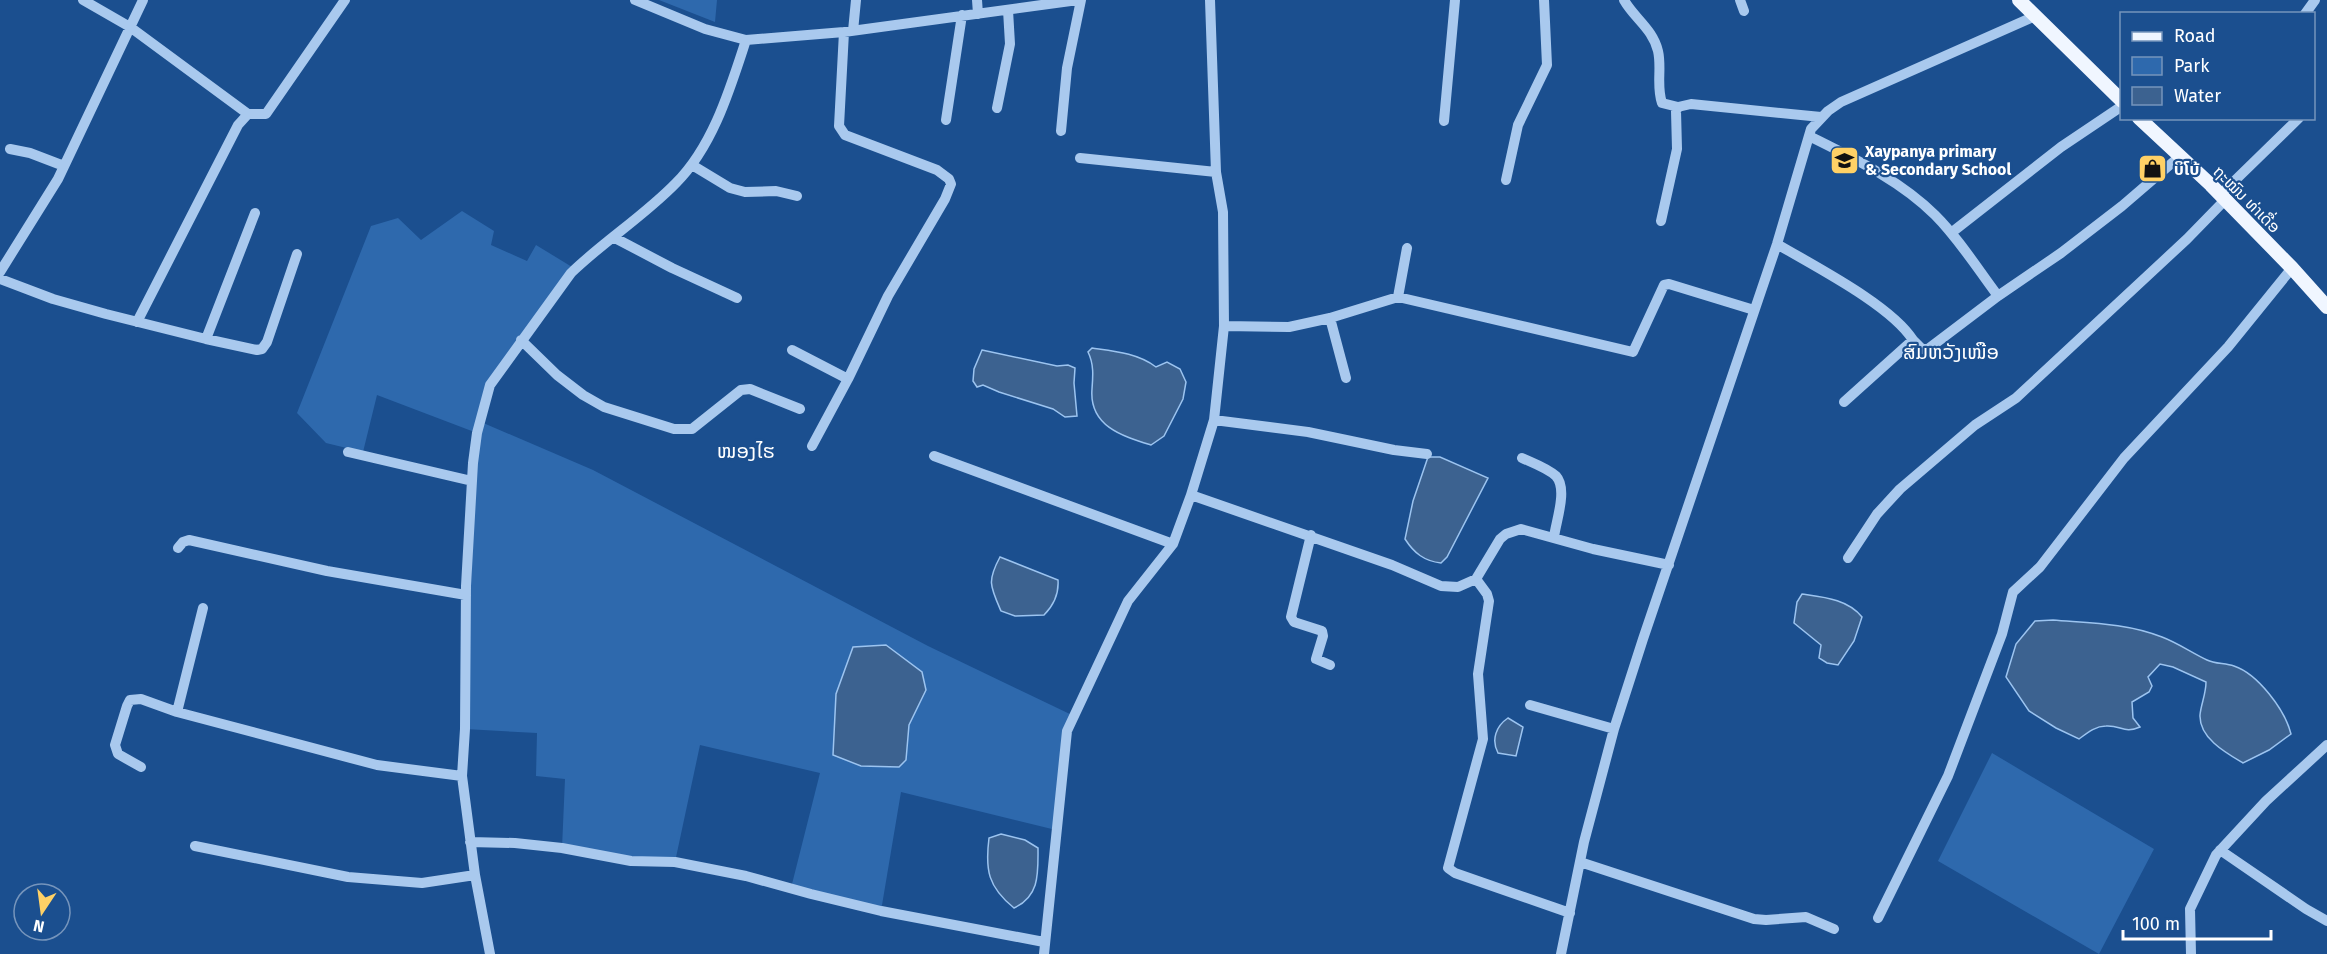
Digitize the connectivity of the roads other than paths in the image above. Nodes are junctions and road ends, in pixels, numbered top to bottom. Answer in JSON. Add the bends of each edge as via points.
{"nodes":[{"id":1,"x":83,"y":0,"type":"edge"},
{"id":2,"x":143,"y":0,"type":"edge"},
{"id":3,"x":345,"y":0,"type":"edge"},
{"id":4,"x":635,"y":0,"type":"edge"},
{"id":5,"x":856,"y":0,"type":"edge"},
{"id":6,"x":977,"y":0,"type":"edge"},
{"id":7,"x":1079,"y":0,"type":"edge"},
{"id":8,"x":1210,"y":0,"type":"edge"},
{"id":9,"x":1455,"y":0,"type":"edge"},
{"id":10,"x":1544,"y":0,"type":"edge"},
{"id":11,"x":1624,"y":0,"type":"edge"},
{"id":12,"x":2019,"y":0,"type":"edge"},
{"id":13,"x":1008,"y":10,"type":"junction"},
{"id":14,"x":978,"y":14,"type":"junction"},
{"id":15,"x":962,"y":15,"type":"junction"},
{"id":16,"x":2035,"y":16,"type":"junction"},
{"id":17,"x":130,"y":27,"type":"junction"},
{"id":18,"x":849,"y":32,"type":"junction"},
{"id":19,"x":746,"y":40,"type":"junction"},
{"id":20,"x":2120,"y":100,"type":"edge"},
{"id":21,"x":1678,"y":107,"type":"junction"},
{"id":22,"x":2120,"y":107,"type":"edge"},
{"id":23,"x":997,"y":108,"type":"dead end"},
{"id":24,"x":248,"y":114,"type":"junction"},
{"id":25,"x":1821,"y":117,"type":"junction"},
{"id":26,"x":946,"y":120,"type":"dead end"},
{"id":27,"x":2141,"y":120,"type":"edge"},
{"id":28,"x":2297,"y":120,"type":"edge"},
{"id":29,"x":1444,"y":121,"type":"dead end"},
{"id":30,"x":1061,"y":131,"type":"dead end"},
{"id":31,"x":1809,"y":136,"type":"junction"},
{"id":32,"x":10,"y":149,"type":"dead end"},
{"id":33,"x":2179,"y":157,"type":"junction"},
{"id":34,"x":1080,"y":158,"type":"dead end"},
{"id":35,"x":692,"y":165,"type":"junction"},
{"id":36,"x":64,"y":166,"type":"junction"},
{"id":37,"x":1216,"y":172,"type":"junction"},
{"id":38,"x":1506,"y":180,"type":"dead end"},
{"id":39,"x":797,"y":196,"type":"dead end"},
{"id":40,"x":2222,"y":197,"type":"junction"},
{"id":41,"x":255,"y":213,"type":"dead end"},
{"id":42,"x":1661,"y":220,"type":"dead end"},
{"id":43,"x":1951,"y":233,"type":"junction"},
{"id":44,"x":613,"y":237,"type":"junction"},
{"id":45,"x":1777,"y":244,"type":"junction"},
{"id":46,"x":1407,"y":248,"type":"dead end"},
{"id":47,"x":297,"y":254,"type":"dead end"},
{"id":48,"x":2292,"y":268,"type":"junction"},
{"id":49,"x":0,"y":272,"type":"edge"},
{"id":50,"x":0,"y":279,"type":"edge"},
{"id":51,"x":1998,"y":296,"type":"junction"},
{"id":52,"x":1398,"y":297,"type":"junction"},
{"id":53,"x":737,"y":298,"type":"dead end"},
{"id":54,"x":2327,"y":307,"type":"edge"},
{"id":55,"x":1754,"y":310,"type":"junction"},
{"id":56,"x":1330,"y":318,"type":"junction"},
{"id":57,"x":137,"y":322,"type":"junction"},
{"id":58,"x":1224,"y":326,"type":"junction"},
{"id":59,"x":206,"y":339,"type":"junction"},
{"id":60,"x":521,"y":340,"type":"junction"},
{"id":61,"x":1913,"y":340,"type":"junction"},
{"id":62,"x":792,"y":350,"type":"dead end"},
{"id":63,"x":1346,"y":378,"type":"dead end"},
{"id":64,"x":848,"y":379,"type":"junction"},
{"id":65,"x":1844,"y":402,"type":"dead end"},
{"id":66,"x":800,"y":410,"type":"dead end"},
{"id":67,"x":1214,"y":420,"type":"junction"},
{"id":68,"x":812,"y":446,"type":"dead end"},
{"id":69,"x":348,"y":452,"type":"dead end"},
{"id":70,"x":1427,"y":454,"type":"dead end"},
{"id":71,"x":934,"y":456,"type":"dead end"},
{"id":72,"x":1522,"y":459,"type":"dead end"},
{"id":73,"x":472,"y":481,"type":"junction"},
{"id":74,"x":1191,"y":495,"type":"junction"},
{"id":75,"x":1311,"y":535,"type":"junction"},
{"id":76,"x":1554,"y":537,"type":"junction"},
{"id":77,"x":1173,"y":544,"type":"junction"},
{"id":78,"x":178,"y":548,"type":"dead end"},
{"id":79,"x":1848,"y":558,"type":"dead end"},
{"id":80,"x":1669,"y":565,"type":"junction"},
{"id":81,"x":1476,"y":579,"type":"junction"},
{"id":82,"x":466,"y":595,"type":"junction"},
{"id":83,"x":203,"y":608,"type":"dead end"},
{"id":84,"x":1330,"y":665,"type":"dead end"},
{"id":85,"x":1530,"y":705,"type":"dead end"},
{"id":86,"x":177,"y":712,"type":"junction"},
{"id":87,"x":1614,"y":729,"type":"junction"},
{"id":88,"x":2327,"y":746,"type":"edge"},
{"id":89,"x":141,"y":766,"type":"dead end"},
{"id":90,"x":462,"y":776,"type":"junction"},
{"id":91,"x":471,"y":842,"type":"junction"},
{"id":92,"x":195,"y":846,"type":"dead end"},
{"id":93,"x":2220,"y":850,"type":"junction"},
{"id":94,"x":1580,"y":862,"type":"junction"},
{"id":95,"x":475,"y":875,"type":"junction"},
{"id":96,"x":1570,"y":913,"type":"junction"},
{"id":97,"x":1878,"y":918,"type":"dead end"},
{"id":98,"x":2327,"y":921,"type":"edge"},
{"id":99,"x":1834,"y":928,"type":"dead end"},
{"id":100,"x":1044,"y":948,"type":"edge"},
{"id":101,"x":2193,"y":952,"type":"edge"},
{"id":102,"x":490,"y":954,"type":"edge"},
{"id":103,"x":1562,"y":954,"type":"edge"}],
"edges":[{"from":1,"to":17,"type":"street"},
{"from":2,"to":17,"type":"street"},
{"from":3,"to":24,"type":"street","via":[[266,114]]},
{"from":4,"to":19,"type":"street","via":[[705,29]]},
{"from":5,"to":18,"type":"street"},
{"from":6,"to":14,"type":"street"},
{"from":7,"to":13,"type":"street"},
{"from":7,"to":30,"type":"street"},
{"from":8,"to":37,"type":"street"},
{"from":9,"to":29,"type":"street"},
{"from":10,"to":38,"type":"street","via":[[1547,65],[1518,125]]},
{"from":11,"to":21,"type":"street","via":[[1650,31],[1658,50],[1662,103]]},
{"from":12,"to":16,"type":"main road"},
{"from":13,"to":14,"type":"street"},
{"from":13,"to":23,"type":"street","via":[[1010,44]]},
{"from":14,"to":15,"type":"street"},
{"from":15,"to":18,"type":"street"},
{"from":15,"to":26,"type":"street"},
{"from":16,"to":20,"type":"main road"},
{"from":16,"to":25,"type":"street","via":[[1841,102]]},
{"from":17,"to":24,"type":"street"},
{"from":17,"to":36,"type":"street"},
{"from":18,"to":19,"type":"street"},
{"from":18,"to":64,"type":"street","via":[[839,126],[845,135],[937,170],[951,184],[888,296]]},
{"from":19,"to":35,"type":"street","via":[[724,102]]},
{"from":21,"to":25,"type":"street","via":[[1691,104]]},
{"from":21,"to":42,"type":"street","via":[[1677,149]]},
{"from":22,"to":43,"type":"street","via":[[2061,147]]},
{"from":24,"to":57,"type":"street","via":[[238,124]]},
{"from":25,"to":31,"type":"street"},
{"from":27,"to":33,"type":"main road","name":"ຖະໝົນ ທ່າເດື່ອ"},
{"from":28,"to":40,"type":"street"},
{"from":31,"to":43,"type":"street","via":[[1895,182]]},
{"from":31,"to":45,"type":"street"},
{"from":32,"to":36,"type":"street"},
{"from":33,"to":40,"type":"main road","name":"ຖະໝົນ ທ່າເດື່ອ"},
{"from":33,"to":51,"type":"street","via":[[2096,226]]},
{"from":34,"to":37,"type":"street"},
{"from":35,"to":39,"type":"street","via":[[738,190]]},
{"from":35,"to":44,"type":"street"},
{"from":36,"to":49,"type":"street"},
{"from":37,"to":58,"type":"street","via":[[1223,212]]},
{"from":40,"to":48,"type":"main road","name":"ຖະໝົນ ທ່າເດື່ອ"},
{"from":40,"to":79,"type":"street","via":[[2187,239],[2016,398],[1975,425],[1900,489],[1877,514]]},
{"from":41,"to":59,"type":"street"},
{"from":43,"to":51,"type":"street"},
{"from":44,"to":53,"type":"street"},
{"from":44,"to":60,"type":"street","via":[[571,273]]},
{"from":45,"to":55,"type":"street"},
{"from":45,"to":61,"type":"street","via":[[1885,312]]},
{"from":46,"to":52,"type":"street"},
{"from":47,"to":59,"type":"street","via":[[262,349]]},
{"from":48,"to":54,"type":"main road","name":"ຖະໝົນ ທ່າເດື່ອ"},
{"from":48,"to":97,"type":"street","via":[[2228,347],[2124,458],[2040,567],[2013,592],[2002,634],[1952,766]]},
{"from":50,"to":57,"type":"street","via":[[53,299]]},
{"from":51,"to":61,"type":"street","via":[[1928,349],[1922,349]]},
{"from":52,"to":55,"type":"street","via":[[1634,352],[1664,285]]},
{"from":52,"to":56,"type":"street"},
{"from":55,"to":80,"type":"street"},
{"from":56,"to":58,"type":"street","via":[[1289,327]]},
{"from":56,"to":63,"type":"street"},
{"from":57,"to":59,"type":"street"},
{"from":58,"to":67,"type":"street"},
{"from":60,"to":66,"type":"street","via":[[557,375],[604,408],[674,429],[692,429],[741,390]]},
{"from":60,"to":73,"type":"street","via":[[490,386],[477,433]]},
{"from":61,"to":65,"type":"street"},
{"from":62,"to":64,"type":"street"},
{"from":64,"to":68,"type":"street"},
{"from":67,"to":70,"type":"street"},
{"from":67,"to":74,"type":"street"},
{"from":69,"to":73,"type":"street"},
{"from":71,"to":77,"type":"street"},
{"from":72,"to":76,"type":"street","via":[[1559,480],[1561,494]]},
{"from":73,"to":82,"type":"street"},
{"from":74,"to":75,"type":"street"},
{"from":74,"to":77,"type":"street"},
{"from":75,"to":81,"type":"street","via":[[1442,586],[1458,587]]},
{"from":75,"to":84,"type":"street","via":[[1291,617],[1294,622],[1322,631],[1316,658]]},
{"from":76,"to":80,"type":"street"},
{"from":76,"to":81,"type":"street","via":[[1521,529],[1506,534]]},
{"from":77,"to":100,"type":"street","via":[[1128,601],[1067,731]]},
{"from":78,"to":82,"type":"street","via":[[189,540],[327,571]]},
{"from":80,"to":87,"type":"street"},
{"from":81,"to":96,"type":"street","via":[[1489,601],[1478,674],[1483,739],[1448,868]]},
{"from":82,"to":90,"type":"street"},
{"from":83,"to":86,"type":"street"},
{"from":85,"to":87,"type":"street"},
{"from":86,"to":89,"type":"street","via":[[141,699],[130,700],[115,745],[118,754]]},
{"from":86,"to":90,"type":"street","via":[[377,765]]},
{"from":87,"to":94,"type":"street"},
{"from":88,"to":93,"type":"street","via":[[2266,801]]},
{"from":90,"to":91,"type":"street"},
{"from":91,"to":95,"type":"street"},
{"from":91,"to":100,"type":"street","via":[[562,848],[631,861],[675,862]]},
{"from":92,"to":95,"type":"street","via":[[348,877],[422,883]]},
{"from":93,"to":98,"type":"street"},
{"from":93,"to":101,"type":"street","via":[[2190,909]]},
{"from":94,"to":96,"type":"street"},
{"from":94,"to":99,"type":"street","via":[[1754,919],[1806,917]]},
{"from":95,"to":102,"type":"street"},
{"from":96,"to":103,"type":"street"}]}
